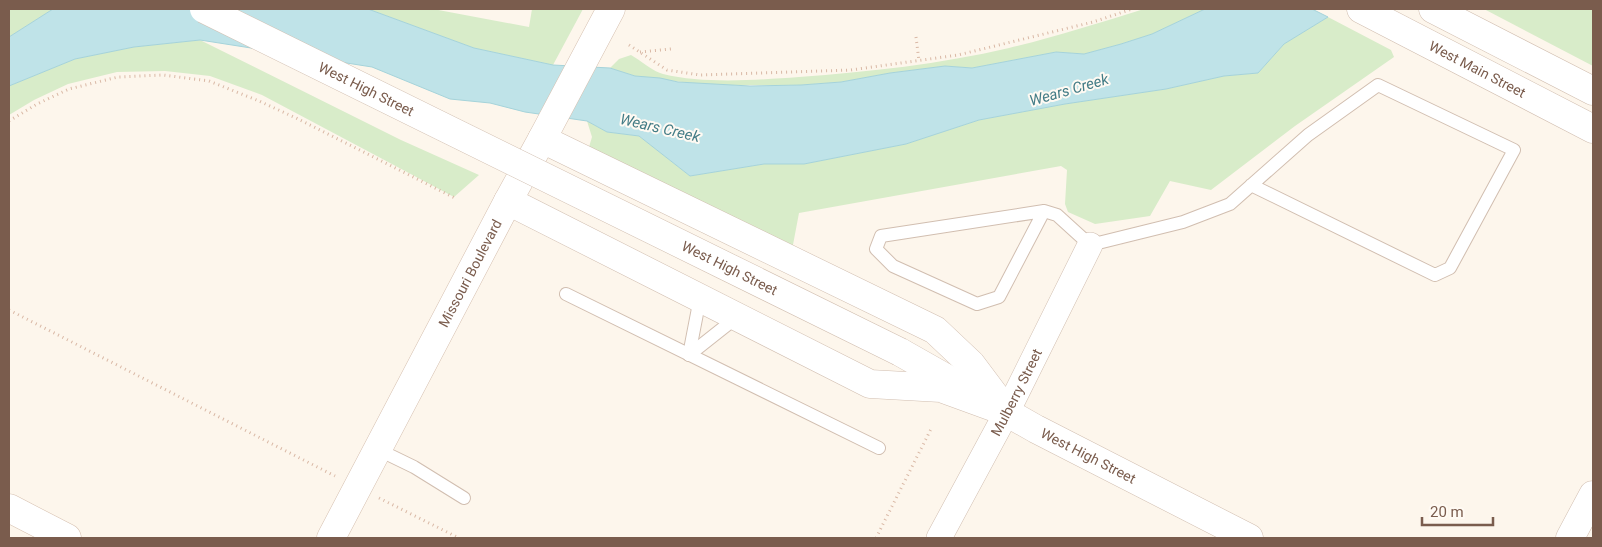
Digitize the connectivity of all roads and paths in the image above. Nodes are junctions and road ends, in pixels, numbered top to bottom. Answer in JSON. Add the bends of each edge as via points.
{"nodes":[{"id":1,"x":204,"y":9,"type":"edge"},
{"id":2,"x":611,"y":9,"type":"edge"},
{"id":3,"x":1132,"y":9,"type":"edge"},
{"id":4,"x":1361,"y":9,"type":"edge"},
{"id":5,"x":1433,"y":9,"type":"edge"},
{"id":6,"x":916,"y":37,"type":"dead end"},
{"id":7,"x":629,"y":45,"type":"dead end"},
{"id":8,"x":671,"y":49,"type":"dead end"},
{"id":9,"x":639,"y":52,"type":"junction"},
{"id":10,"x":919,"y":61,"type":"junction"},
{"id":11,"x":1593,"y":91,"type":"edge"},
{"id":12,"x":9,"y":121,"type":"edge"},
{"id":13,"x":1593,"y":129,"type":"edge"},
{"id":14,"x":542,"y":139,"type":"junction"},
{"id":15,"x":1251,"y":185,"type":"junction"},
{"id":16,"x":455,"y":198,"type":"dead end"},
{"id":17,"x":508,"y":201,"type":"junction"},
{"id":18,"x":1044,"y":211,"type":"junction"},
{"id":19,"x":1090,"y":245,"type":"junction"},
{"id":20,"x":566,"y":294,"type":"dead end"},
{"id":21,"x":700,"y":298,"type":"junction"},
{"id":22,"x":9,"y":310,"type":"edge"},
{"id":23,"x":737,"y":317,"type":"junction"},
{"id":24,"x":689,"y":355,"type":"junction"},
{"id":25,"x":1007,"y":412,"type":"junction"},
{"id":26,"x":931,"y":429,"type":"dead end"},
{"id":27,"x":879,"y":448,"type":"dead end"},
{"id":28,"x":379,"y":450,"type":"junction"},
{"id":29,"x":359,"y":488,"type":"junction"},
{"id":30,"x":1593,"y":495,"type":"edge"},
{"id":31,"x":464,"y":498,"type":"dead end"},
{"id":32,"x":9,"y":508,"type":"edge"},
{"id":33,"x":67,"y":538,"type":"edge"},
{"id":34,"x":331,"y":538,"type":"edge"},
{"id":35,"x":459,"y":538,"type":"edge"},
{"id":36,"x":876,"y":538,"type":"edge"},
{"id":37,"x":939,"y":538,"type":"edge"},
{"id":38,"x":1249,"y":538,"type":"edge"},
{"id":39,"x":1570,"y":538,"type":"edge"}],
"edges":[{"from":1,"to":25,"type":"street","name":"West High Street","bridge":true,"via":[[900,352]]},
{"from":2,"to":14,"type":"street","name":"Missouri Boulevard"},
{"from":3,"to":10,"type":"path","via":[[1016,42]]},
{"from":4,"to":13,"type":"street","name":"West Main Street"},
{"from":5,"to":11,"type":"street"},
{"from":6,"to":10,"type":"path"},
{"from":7,"to":9,"type":"path"},
{"from":8,"to":9,"type":"path"},
{"from":9,"to":10,"type":"path","via":[[668,70],[700,75],[852,70]]},
{"from":12,"to":16,"type":"path","via":[[69,89],[118,77],[163,75],[209,81],[296,118]]},
{"from":14,"to":17,"type":"street","name":"Missouri Boulevard"},
{"from":14,"to":25,"type":"street","via":[[935,330],[971,364]]},
{"from":15,"to":15,"type":"lane","via":[[1308,135],[1378,85],[1514,150],[1450,268],[1435,275]]},
{"from":15,"to":19,"type":"lane","via":[[1230,204],[1183,222]]},
{"from":17,"to":21,"type":"street"},
{"from":17,"to":28,"type":"street","name":"Missouri Boulevard"},
{"from":18,"to":18,"type":"lane","via":[[881,236],[876,249],[893,266],[977,304],[999,298]]},
{"from":18,"to":19,"type":"lane","via":[[1057,215]]},
{"from":19,"to":25,"type":"street","name":"Mulberry Street"},
{"from":20,"to":24,"type":"lane"},
{"from":21,"to":23,"type":"street"},
{"from":21,"to":24,"type":"lane"},
{"from":22,"to":29,"type":"path"},
{"from":23,"to":24,"type":"lane"},
{"from":23,"to":25,"type":"street","via":[[870,384],[941,388]]},
{"from":24,"to":27,"type":"lane"},
{"from":25,"to":37,"type":"street","name":"Mulberry Street"},
{"from":25,"to":38,"type":"street","name":"West High Street"},
{"from":26,"to":36,"type":"path"},
{"from":28,"to":29,"type":"street","name":"Missouri Boulevard"},
{"from":28,"to":31,"type":"lane"},
{"from":29,"to":34,"type":"street","name":"Missouri Boulevard"},
{"from":29,"to":35,"type":"path"},
{"from":30,"to":39,"type":"street"},
{"from":32,"to":33,"type":"street"}]}
